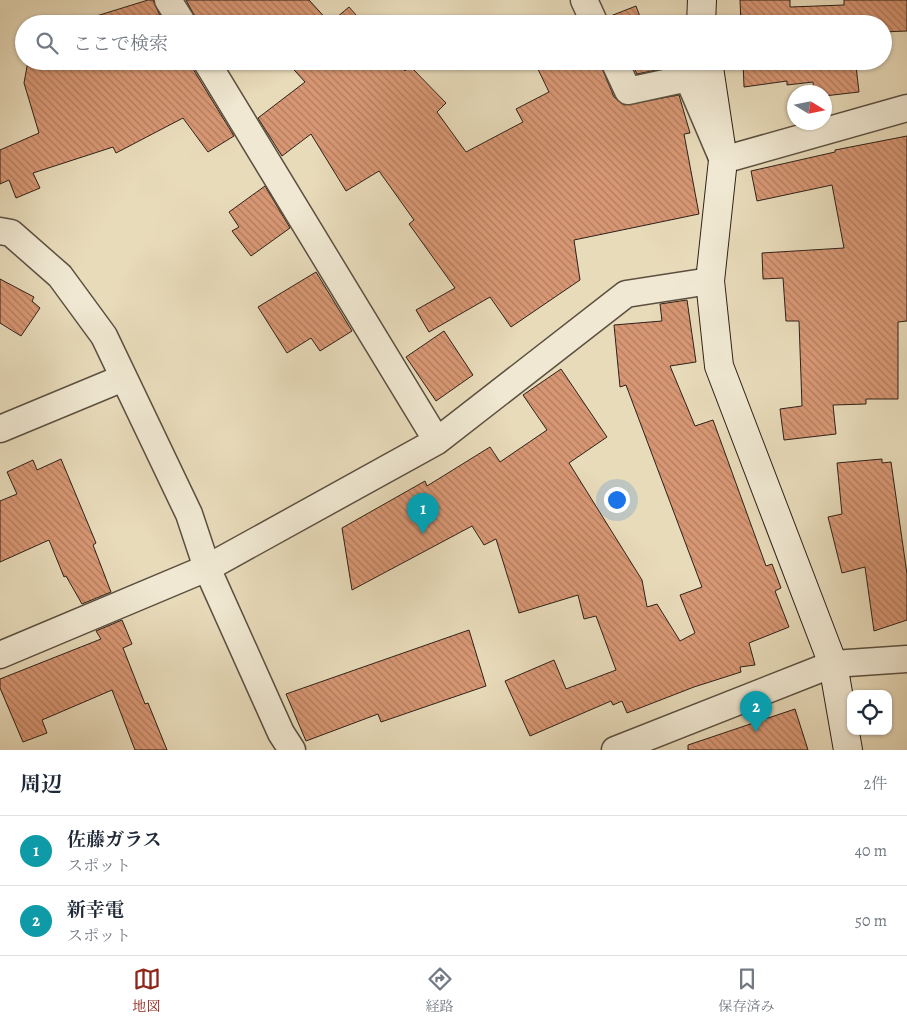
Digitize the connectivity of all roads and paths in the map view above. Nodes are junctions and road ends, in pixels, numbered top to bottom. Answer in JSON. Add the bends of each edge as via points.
{"nodes":[{"id":1,"x":168,"y":0,"type":"edge"},
{"id":2,"x":584,"y":0,"type":"edge"},
{"id":3,"x":702,"y":0,"type":"edge"},
{"id":4,"x":177,"y":15,"type":"edge"},
{"id":5,"x":592,"y":15,"type":"edge"},
{"id":6,"x":701,"y":15,"type":"edge"},
{"id":7,"x":211,"y":70,"type":"edge"},
{"id":8,"x":618,"y":70,"type":"edge"},
{"id":9,"x":710,"y":70,"type":"edge"},
{"id":10,"x":907,"y":108,"type":"edge"},
{"id":11,"x":723,"y":160,"type":"junction"},
{"id":12,"x":0,"y":231,"type":"edge"},
{"id":13,"x":710,"y":281,"type":"junction"},
{"id":14,"x":123,"y":378,"type":"junction"},
{"id":15,"x":0,"y":429,"type":"edge"},
{"id":16,"x":437,"y":440,"type":"junction"},
{"id":17,"x":207,"y":568,"type":"junction"},
{"id":18,"x":0,"y":655,"type":"edge"},
{"id":19,"x":907,"y":660,"type":"edge"},
{"id":20,"x":833,"y":664,"type":"junction"},
{"id":21,"x":292,"y":750,"type":"edge"},
{"id":22,"x":615,"y":750,"type":"edge"},
{"id":23,"x":848,"y":750,"type":"edge"}],
"edges":[{"from":1,"to":4,"type":"street"},
{"from":2,"to":5,"type":"street"},
{"from":3,"to":6,"type":"street"},
{"from":7,"to":16,"type":"street"},
{"from":8,"to":11,"type":"street","via":[[628,91],[688,78]]},
{"from":9,"to":11,"type":"street"},
{"from":10,"to":11,"type":"street"},
{"from":11,"to":13,"type":"street"},
{"from":12,"to":14,"type":"street","via":[[10,233],[60,276],[104,336]]},
{"from":13,"to":16,"type":"street","via":[[626,294]]},
{"from":13,"to":20,"type":"street","via":[[719,366]]},
{"from":14,"to":15,"type":"street"},
{"from":14,"to":17,"type":"street","via":[[189,514]]},
{"from":16,"to":17,"type":"street"},
{"from":17,"to":18,"type":"street"},
{"from":17,"to":21,"type":"street","via":[[281,733]]},
{"from":19,"to":20,"type":"street"},
{"from":20,"to":22,"type":"street"},
{"from":20,"to":23,"type":"street"}]}
